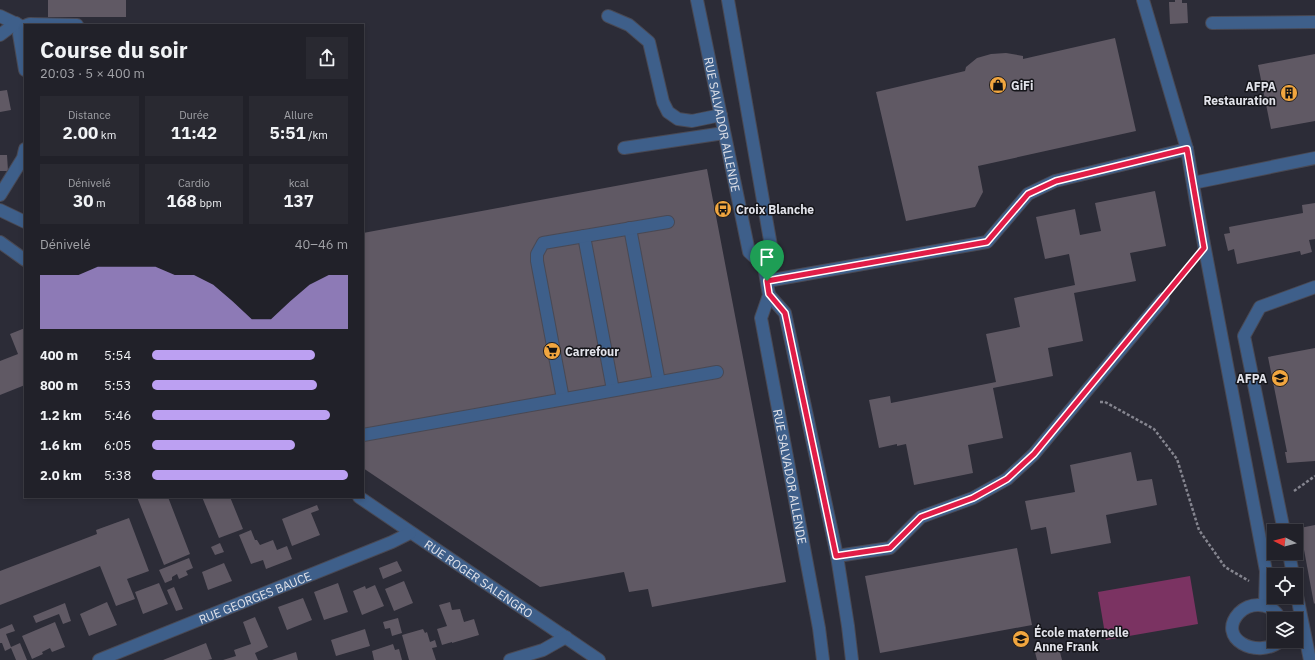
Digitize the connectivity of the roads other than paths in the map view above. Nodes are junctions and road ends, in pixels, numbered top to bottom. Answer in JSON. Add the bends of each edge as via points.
{"nodes":[{"id":1,"x":697,"y":0,"type":"edge"},
{"id":2,"x":728,"y":0,"type":"edge"},
{"id":3,"x":1143,"y":0,"type":"edge"},
{"id":4,"x":0,"y":16,"type":"edge"},
{"id":5,"x":608,"y":16,"type":"dead end"},
{"id":6,"x":1315,"y":22,"type":"edge"},
{"id":7,"x":1212,"y":24,"type":"dead end"},
{"id":8,"x":23,"y":25,"type":"edge"},
{"id":9,"x":0,"y":35,"type":"edge"},
{"id":10,"x":24,"y":64,"type":"edge"},
{"id":11,"x":721,"y":115,"type":"junction"},
{"id":12,"x":724,"y":133,"type":"junction"},
{"id":13,"x":624,"y":148,"type":"dead end"},
{"id":14,"x":1187,"y":149,"type":"junction"},
{"id":15,"x":24,"y":154,"type":"edge"},
{"id":16,"x":1315,"y":158,"type":"edge"},
{"id":17,"x":1193,"y":183,"type":"junction"},
{"id":18,"x":0,"y":195,"type":"edge"},
{"id":19,"x":0,"y":210,"type":"edge"},
{"id":20,"x":24,"y":222,"type":"edge"},
{"id":21,"x":668,"y":222,"type":"dead end"},
{"id":22,"x":630,"y":228,"type":"junction"},
{"id":23,"x":584,"y":236,"type":"junction"},
{"id":24,"x":0,"y":242,"type":"edge"},
{"id":25,"x":24,"y":259,"type":"edge"},
{"id":26,"x":764,"y":266,"type":"junction"},
{"id":27,"x":767,"y":281,"type":"junction"},
{"id":28,"x":1315,"y":287,"type":"edge"},
{"id":29,"x":769,"y":294,"type":"junction"},
{"id":30,"x":1163,"y":299,"type":"road end"},
{"id":31,"x":717,"y":372,"type":"dead end"},
{"id":32,"x":659,"y":382,"type":"junction"},
{"id":33,"x":612,"y":390,"type":"junction"},
{"id":34,"x":563,"y":399,"type":"junction"},
{"id":35,"x":364,"y":435,"type":"edge"},
{"id":36,"x":360,"y":498,"type":"edge"},
{"id":37,"x":1283,"y":524,"type":"edge"},
{"id":38,"x":410,"y":532,"type":"junction"},
{"id":39,"x":836,"y":556,"type":"junction"},
{"id":40,"x":1299,"y":604,"type":"edge"},
{"id":41,"x":1265,"y":605,"type":"junction"},
{"id":42,"x":1274,"y":612,"type":"edge"},
{"id":43,"x":566,"y":637,"type":"junction"},
{"id":44,"x":1276,"y":648,"type":"edge"},
{"id":45,"x":99,"y":660,"type":"edge"},
{"id":46,"x":510,"y":660,"type":"edge"},
{"id":47,"x":599,"y":660,"type":"edge"},
{"id":48,"x":823,"y":660,"type":"edge"},
{"id":49,"x":852,"y":660,"type":"edge"},
{"id":50,"x":1310,"y":660,"type":"edge"}],
"edges":[{"from":1,"to":11,"type":"street","name":"RUE SALVADOR ALLENDE"},
{"from":2,"to":26,"type":"street","name":"RUE SALVADOR ALLENDE","via":[[771,246]]},
{"from":3,"to":14,"type":"street"},
{"from":4,"to":8,"type":"street"},
{"from":5,"to":11,"type":"street","via":[[629,25],[649,42],[663,102],[668,112],[678,119],[692,121]]},
{"from":6,"to":7,"type":"street"},
{"from":8,"to":9,"type":"street"},
{"from":8,"to":10,"type":"street","via":[[19,34]]},
{"from":11,"to":12,"type":"street","name":"RUE SALVADOR ALLENDE"},
{"from":12,"to":13,"type":"street"},
{"from":12,"to":26,"type":"street","name":"RUE SALVADOR ALLENDE","via":[[749,252]]},
{"from":14,"to":17,"type":"street"},
{"from":14,"to":27,"type":"street","via":[[1056,181],[1028,194],[987,242]]},
{"from":15,"to":18,"type":"street"},
{"from":16,"to":17,"type":"street"},
{"from":17,"to":41,"type":"street","via":[[1266,571]]},
{"from":19,"to":20,"type":"street"},
{"from":21,"to":22,"type":"street"},
{"from":22,"to":23,"type":"street"},
{"from":22,"to":32,"type":"street"},
{"from":23,"to":33,"type":"street"},
{"from":23,"to":34,"type":"street","via":[[543,243],[537,254]]},
{"from":24,"to":25,"type":"street"},
{"from":26,"to":27,"type":"street","name":"RUE SALVADOR ALLENDE"},
{"from":27,"to":29,"type":"street","name":"RUE SALVADOR ALLENDE"},
{"from":28,"to":37,"type":"street","via":[[1260,307],[1244,336]]},
{"from":29,"to":39,"type":"street","via":[[785,313]]},
{"from":29,"to":48,"type":"street","name":"RUE SALVADOR ALLENDE","via":[[761,318]]},
{"from":30,"to":39,"type":"street","via":[[1034,454],[1007,479],[973,498],[921,517],[890,548]]},
{"from":31,"to":32,"type":"street"},
{"from":32,"to":33,"type":"street"},
{"from":33,"to":34,"type":"street"},
{"from":34,"to":35,"type":"street"},
{"from":36,"to":38,"type":"street","name":"RUE ROGER SALENGRO"},
{"from":38,"to":43,"type":"street","name":"RUE ROGER SALENGRO"},
{"from":38,"to":45,"type":"street","name":"RUE GEORGES BAUCE","via":[[385,545]]},
{"from":39,"to":49,"type":"street"},
{"from":40,"to":50,"type":"street"},
{"from":41,"to":42,"type":"street"},
{"from":41,"to":44,"type":"street","via":[[1249,606],[1242,610],[1236,616],[1232,632],[1238,646],[1252,655],[1261,656]]},
{"from":43,"to":46,"type":"street","via":[[543,650]]},
{"from":43,"to":47,"type":"street","name":"RUE ROGER SALENGRO"}]}
